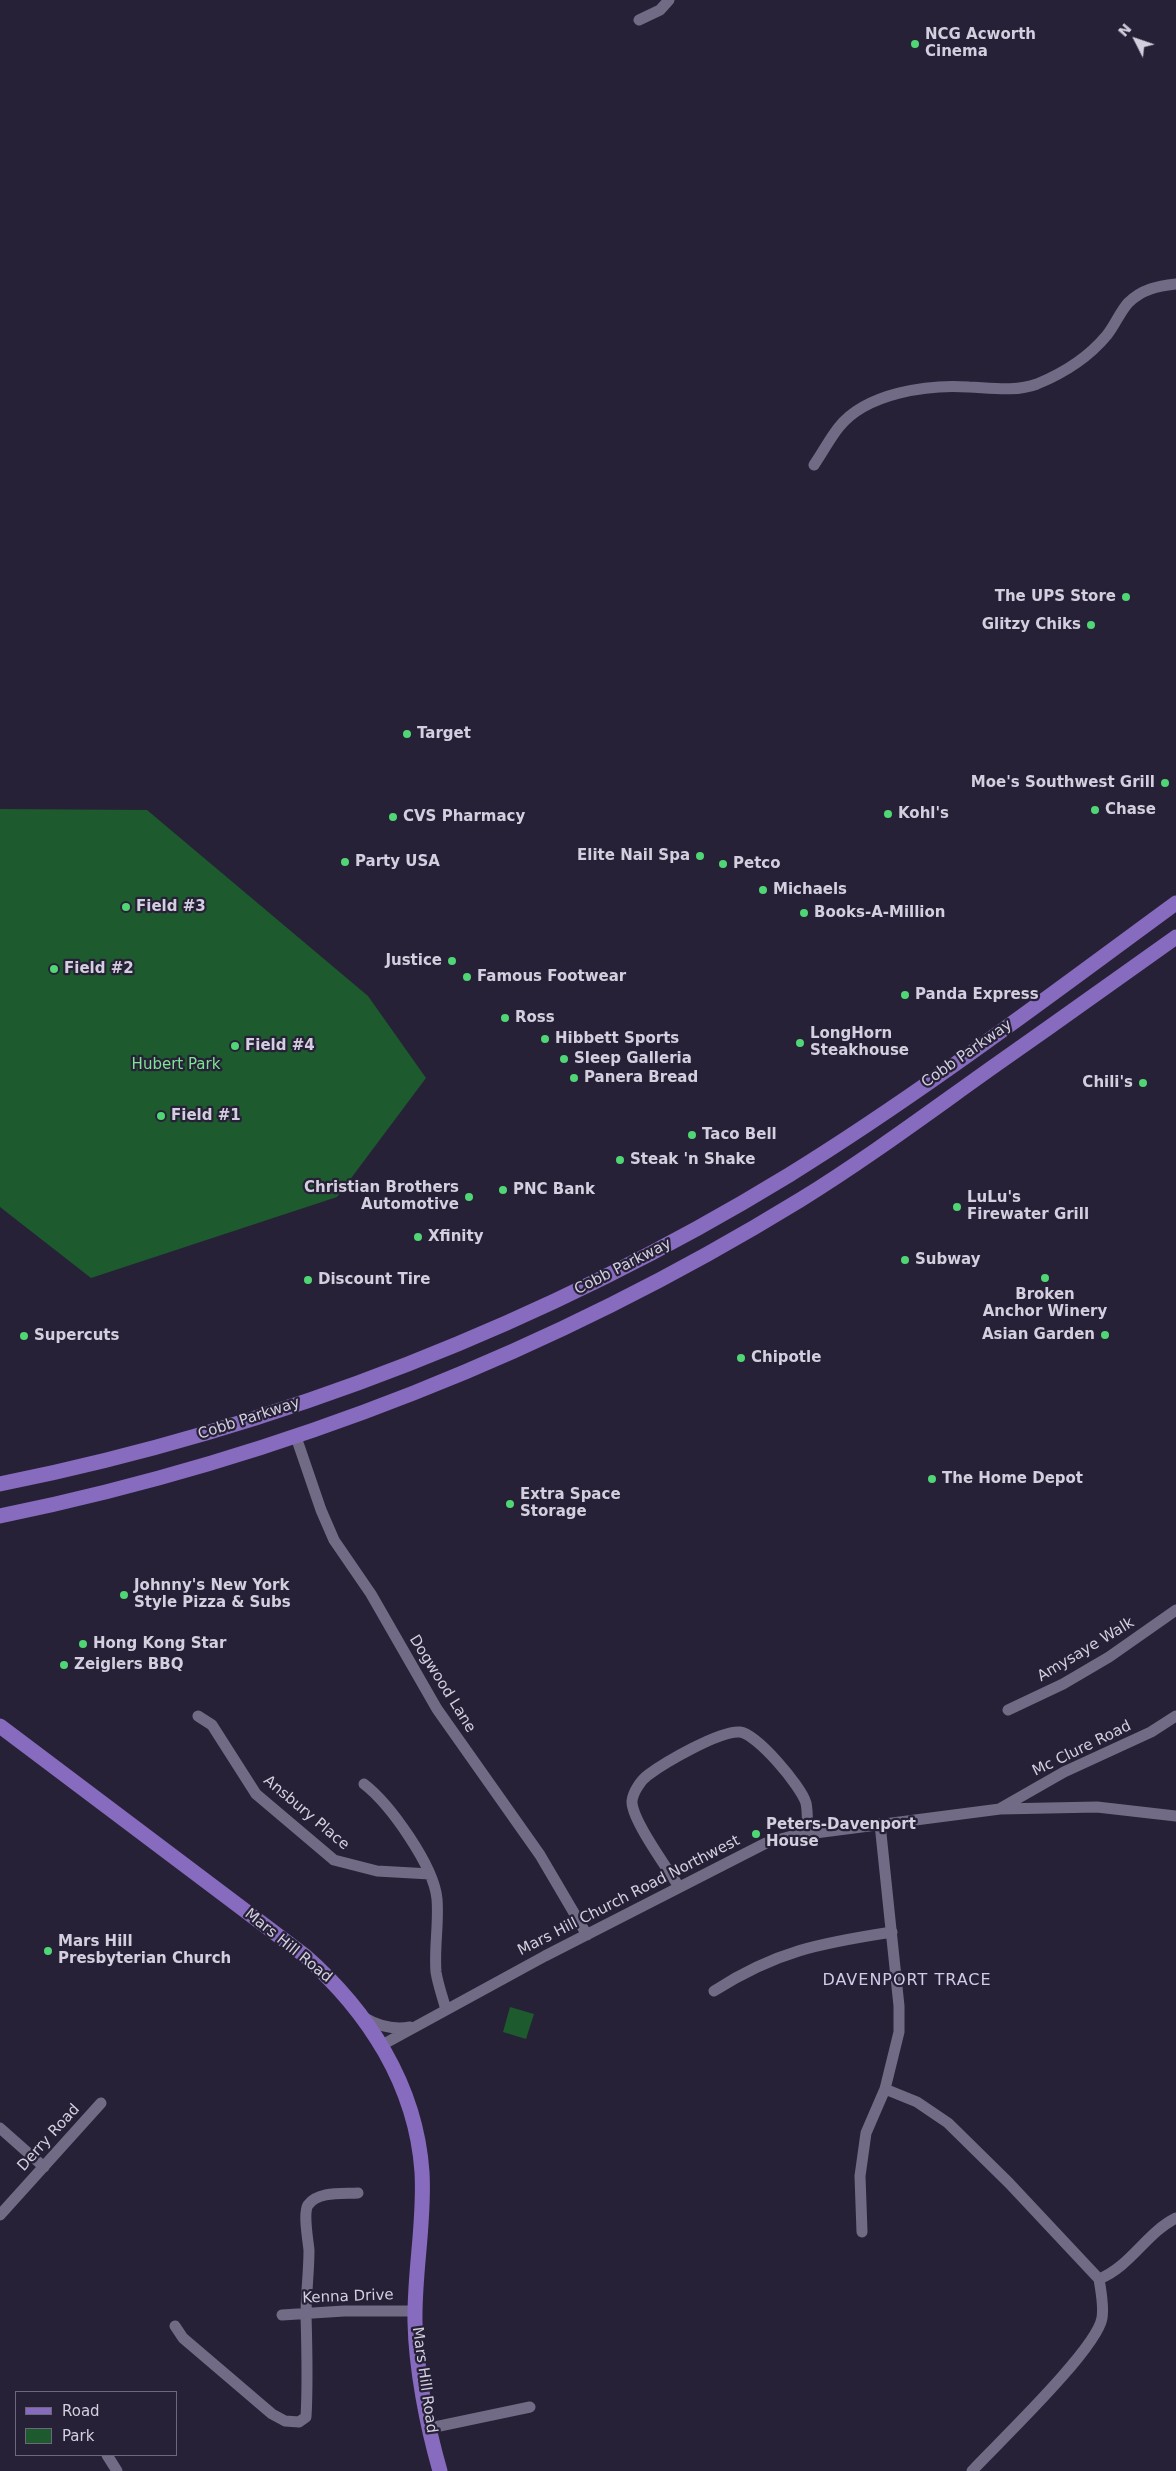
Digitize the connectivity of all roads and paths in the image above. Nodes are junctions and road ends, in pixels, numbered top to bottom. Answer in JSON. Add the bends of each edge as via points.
{"nodes":[{"id":1,"x":669,"y":0,"type":"edge"},
{"id":2,"x":639,"y":20,"type":"dead end"},
{"id":3,"x":1176,"y":284,"type":"edge"},
{"id":4,"x":814,"y":465,"type":"dead end"},
{"id":5,"x":1176,"y":903,"type":"edge"},
{"id":6,"x":1176,"y":937,"type":"edge"},
{"id":7,"x":296,"y":1437,"type":"junction"},
{"id":8,"x":23,"y":1479,"type":"junction"},
{"id":9,"x":0,"y":1484,"type":"edge"},
{"id":10,"x":0,"y":1489,"type":"edge"},
{"id":11,"x":0,"y":1516,"type":"edge"},
{"id":12,"x":1176,"y":1610,"type":"edge"},
{"id":13,"x":1008,"y":1710,"type":"dead end"},
{"id":14,"x":198,"y":1716,"type":"dead end"},
{"id":15,"x":1176,"y":1716,"type":"edge"},
{"id":16,"x":0,"y":1726,"type":"edge"},
{"id":17,"x":364,"y":1784,"type":"dead end"},
{"id":18,"x":1000,"y":1809,"type":"junction"},
{"id":19,"x":1176,"y":1816,"type":"edge"},
{"id":20,"x":880,"y":1824,"type":"junction"},
{"id":21,"x":808,"y":1834,"type":"junction"},
{"id":22,"x":430,"y":1874,"type":"junction"},
{"id":23,"x":679,"y":1887,"type":"junction"},
{"id":24,"x":892,"y":1932,"type":"junction"},
{"id":25,"x":586,"y":1935,"type":"junction"},
{"id":26,"x":714,"y":1991,"type":"dead end"},
{"id":27,"x":446,"y":2010,"type":"junction"},
{"id":28,"x":362,"y":2016,"type":"junction"},
{"id":29,"x":416,"y":2026,"type":"junction"},
{"id":30,"x":382,"y":2045,"type":"junction"},
{"id":31,"x":885,"y":2089,"type":"junction"},
{"id":32,"x":101,"y":2103,"type":"dead end"},
{"id":33,"x":0,"y":2128,"type":"edge"},
{"id":34,"x":44,"y":2167,"type":"junction"},
{"id":35,"x":358,"y":2193,"type":"dead end"},
{"id":36,"x":0,"y":2215,"type":"edge"},
{"id":37,"x":1176,"y":2218,"type":"edge"},
{"id":38,"x":862,"y":2232,"type":"dead end"},
{"id":39,"x":1099,"y":2280,"type":"junction"},
{"id":40,"x":415,"y":2311,"type":"junction"},
{"id":41,"x":306,"y":2313,"type":"junction"},
{"id":42,"x":282,"y":2315,"type":"dead end"},
{"id":43,"x":175,"y":2326,"type":"dead end"},
{"id":44,"x":530,"y":2407,"type":"dead end"},
{"id":45,"x":430,"y":2428,"type":"junction"},
{"id":46,"x":108,"y":2456,"type":"edge"},
{"id":47,"x":117,"y":2471,"type":"edge"},
{"id":48,"x":440,"y":2471,"type":"edge"},
{"id":49,"x":972,"y":2471,"type":"edge"}],
"edges":[{"from":1,"to":2,"type":"street","via":[[660,10]]},
{"from":3,"to":4,"type":"street","via":[[1151,287],[1128,303],[1108,334],[1088,355],[1061,374],[1033,385],[1005,389],[950,385],[919,388],[860,409],[840,426]]},
{"from":5,"to":8,"type":"main road","name":"Cobb Parkway","via":[[983,1043],[825,1152],[708,1222],[587,1286],[434,1354],[274,1412],[157,1447]]},
{"from":6,"to":7,"type":"main road","name":"Cobb Parkway","via":[[858,1163],[706,1255],[635,1294],[526,1346],[424,1390]]},
{"from":7,"to":11,"type":"main road","name":"Cobb Parkway","via":[[163,1478]]},
{"from":7,"to":25,"type":"street","name":"Dogwood Lane","via":[[334,1540],[371,1594],[437,1709],[540,1855]]},
{"from":8,"to":9,"type":"main road","name":"Cobb Parkway"},
{"from":8,"to":10,"type":"main road"},
{"from":12,"to":13,"type":"street","name":"Amysaye Walk","via":[[1109,1657],[1063,1684]]},
{"from":14,"to":22,"type":"street","name":"Ansbury Place","via":[[212,1725],[256,1794],[334,1860],[377,1871]]},
{"from":15,"to":18,"type":"street","name":"Mc Clure Road","via":[[1151,1732],[1064,1772]]},
{"from":16,"to":28,"type":"main road","name":"Mars Hill Road","via":[[297,1949],[327,1976]]},
{"from":17,"to":22,"type":"street","via":[[378,1795]]},
{"from":18,"to":19,"type":"street","name":"Mars Hill Church Road Northwest","via":[[1097,1808]]},
{"from":18,"to":20,"type":"street","name":"Mars Hill Church Road Northwest"},
{"from":20,"to":21,"type":"street","name":"Mars Hill Church Road Northwest"},
{"from":20,"to":24,"type":"street"},
{"from":21,"to":23,"type":"street","name":"Mars Hill Church Road Northwest","via":[[766,1842]]},
{"from":21,"to":23,"type":"street","via":[[806,1803],[773,1758],[749,1735],[725,1733],[646,1776],[632,1801],[640,1825]]},
{"from":22,"to":27,"type":"street","via":[[437,1898],[436,1974]]},
{"from":23,"to":25,"type":"street","name":"Mars Hill Church Road Northwest"},
{"from":24,"to":26,"type":"street","via":[[827,1942],[784,1954],[741,1973]]},
{"from":24,"to":31,"type":"street","via":[[899,2032]]},
{"from":25,"to":27,"type":"street","name":"Mars Hill Church Road Northwest"},
{"from":27,"to":29,"type":"street","name":"Mars Hill Church Road Northwest"},
{"from":28,"to":29,"type":"street","via":[[392,2028]]},
{"from":28,"to":30,"type":"main road","name":"Mars Hill Road"},
{"from":29,"to":30,"type":"street","name":"Mars Hill Church Road Northwest"},
{"from":30,"to":40,"type":"main road","name":"Mars Hill Road","via":[[408,2101],[420,2152],[422,2209]]},
{"from":31,"to":38,"type":"street","via":[[865,2142],[860,2176]]},
{"from":31,"to":39,"type":"street","via":[[917,2102],[948,2123]]},
{"from":32,"to":34,"type":"street","name":"Derry Road"},
{"from":33,"to":34,"type":"street"},
{"from":34,"to":36,"type":"street","name":"Derry Road"},
{"from":35,"to":41,"type":"street","via":[[331,2194],[308,2204]]},
{"from":37,"to":39,"type":"street","via":[[1159,2228],[1122,2267]]},
{"from":39,"to":49,"type":"street","via":[[1102,2318],[1097,2332],[1068,2369]]},
{"from":40,"to":41,"type":"street","name":"Kenna Drive"},
{"from":40,"to":45,"type":"main road","name":"Mars Hill Road","via":[[416,2351]]},
{"from":41,"to":42,"type":"street","name":"Kenna Drive"},
{"from":41,"to":43,"type":"street","via":[[308,2396],[306,2417],[300,2422],[285,2421],[272,2414],[183,2338]]},
{"from":44,"to":45,"type":"street"},
{"from":45,"to":48,"type":"main road","name":"Mars Hill Road"},
{"from":46,"to":47,"type":"street"}]}
